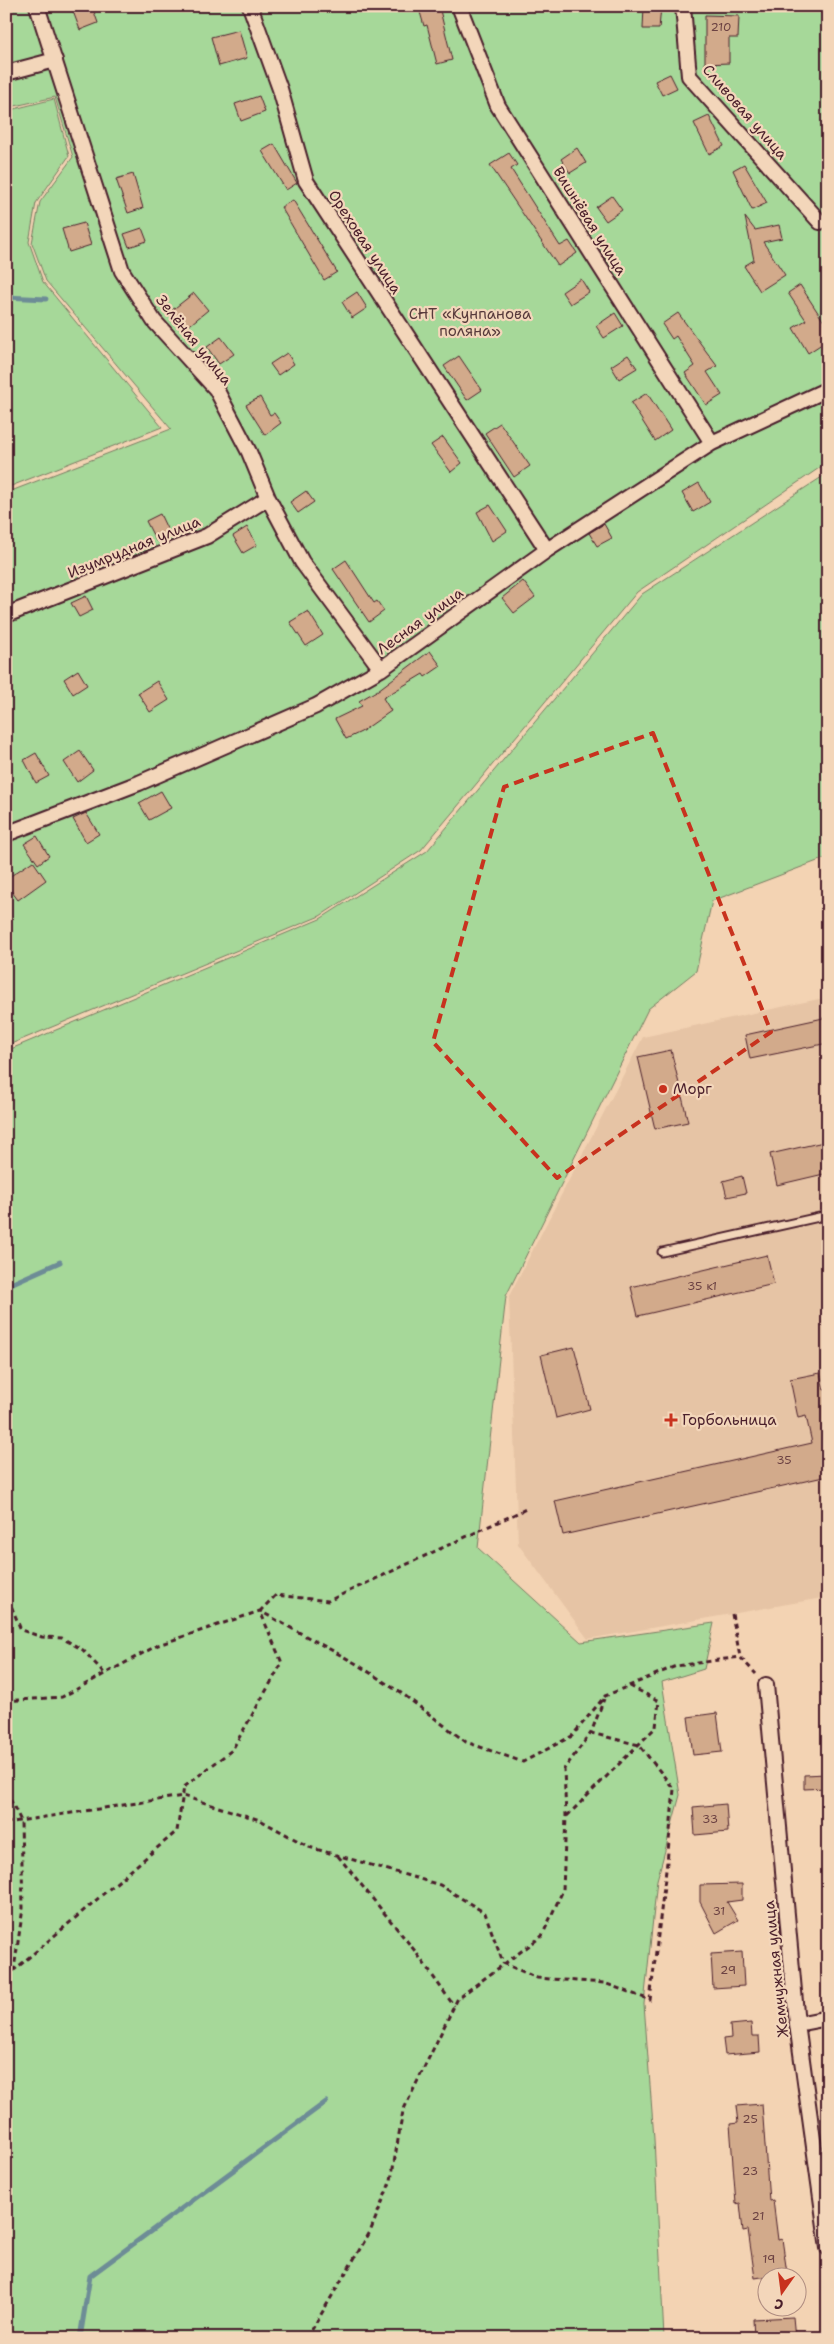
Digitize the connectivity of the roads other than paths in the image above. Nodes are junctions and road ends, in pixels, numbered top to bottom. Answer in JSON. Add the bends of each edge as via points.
{"nodes":[{"id":1,"x":37,"y":6,"type":"edge"},
{"id":2,"x":250,"y":6,"type":"edge"},
{"id":3,"x":459,"y":6,"type":"edge"},
{"id":4,"x":683,"y":6,"type":"edge"},
{"id":5,"x":55,"y":60,"type":"junction"},
{"id":6,"x":6,"y":73,"type":"edge"},
{"id":7,"x":825,"y":224,"type":"edge"},
{"id":8,"x":828,"y":389,"type":"edge"},
{"id":9,"x":712,"y":443,"type":"junction"},
{"id":10,"x":268,"y":498,"type":"junction"},
{"id":11,"x":547,"y":550,"type":"junction"},
{"id":12,"x":6,"y":615,"type":"edge"},
{"id":13,"x":381,"y":669,"type":"junction"},
{"id":14,"x":6,"y":834,"type":"edge"},
{"id":15,"x":828,"y":1215,"type":"edge"},
{"id":16,"x":662,"y":1252,"type":"dead end"},
{"id":17,"x":766,"y":1685,"type":"road end"},
{"id":18,"x":828,"y":2018,"type":"edge"},
{"id":19,"x":797,"y":2024,"type":"junction"},
{"id":20,"x":823,"y":2182,"type":"edge"},
{"id":21,"x":828,"y":2248,"type":"edge"}],
"edges":[{"from":1,"to":5,"type":"street","name":"Зелёная улица"},
{"from":2,"to":11,"type":"street","name":"Ореховая улица","via":[[280,89],[306,181]]},
{"from":3,"to":9,"type":"street","name":"Вишнёвая улица","via":[[498,106]]},
{"from":4,"to":7,"type":"street","name":"Сливовая улица","via":[[689,76]]},
{"from":5,"to":6,"type":"street"},
{"from":5,"to":10,"type":"street","name":"Зелёная улица","via":[[122,271],[154,321],[216,388],[250,452]]},
{"from":8,"to":9,"type":"street","name":"Лесная улица"},
{"from":9,"to":11,"type":"street","name":"Лесная улица"},
{"from":10,"to":12,"type":"street","name":"Изумрудная улица","via":[[207,536]]},
{"from":10,"to":13,"type":"street","name":"Зелёная улица","via":[[302,562]]},
{"from":11,"to":13,"type":"street","name":"Лесная улица"},
{"from":13,"to":14,"type":"street","name":"Лесная улица","via":[[289,718],[140,783]]},
{"from":15,"to":16,"type":"lane"},
{"from":17,"to":19,"type":"street","name":"Жемчужная улица"},
{"from":18,"to":19,"type":"street"},
{"from":19,"to":20,"type":"street","name":"Жемчужная улица"},
{"from":20,"to":21,"type":"street","name":"Жемчужная улица"}]}
